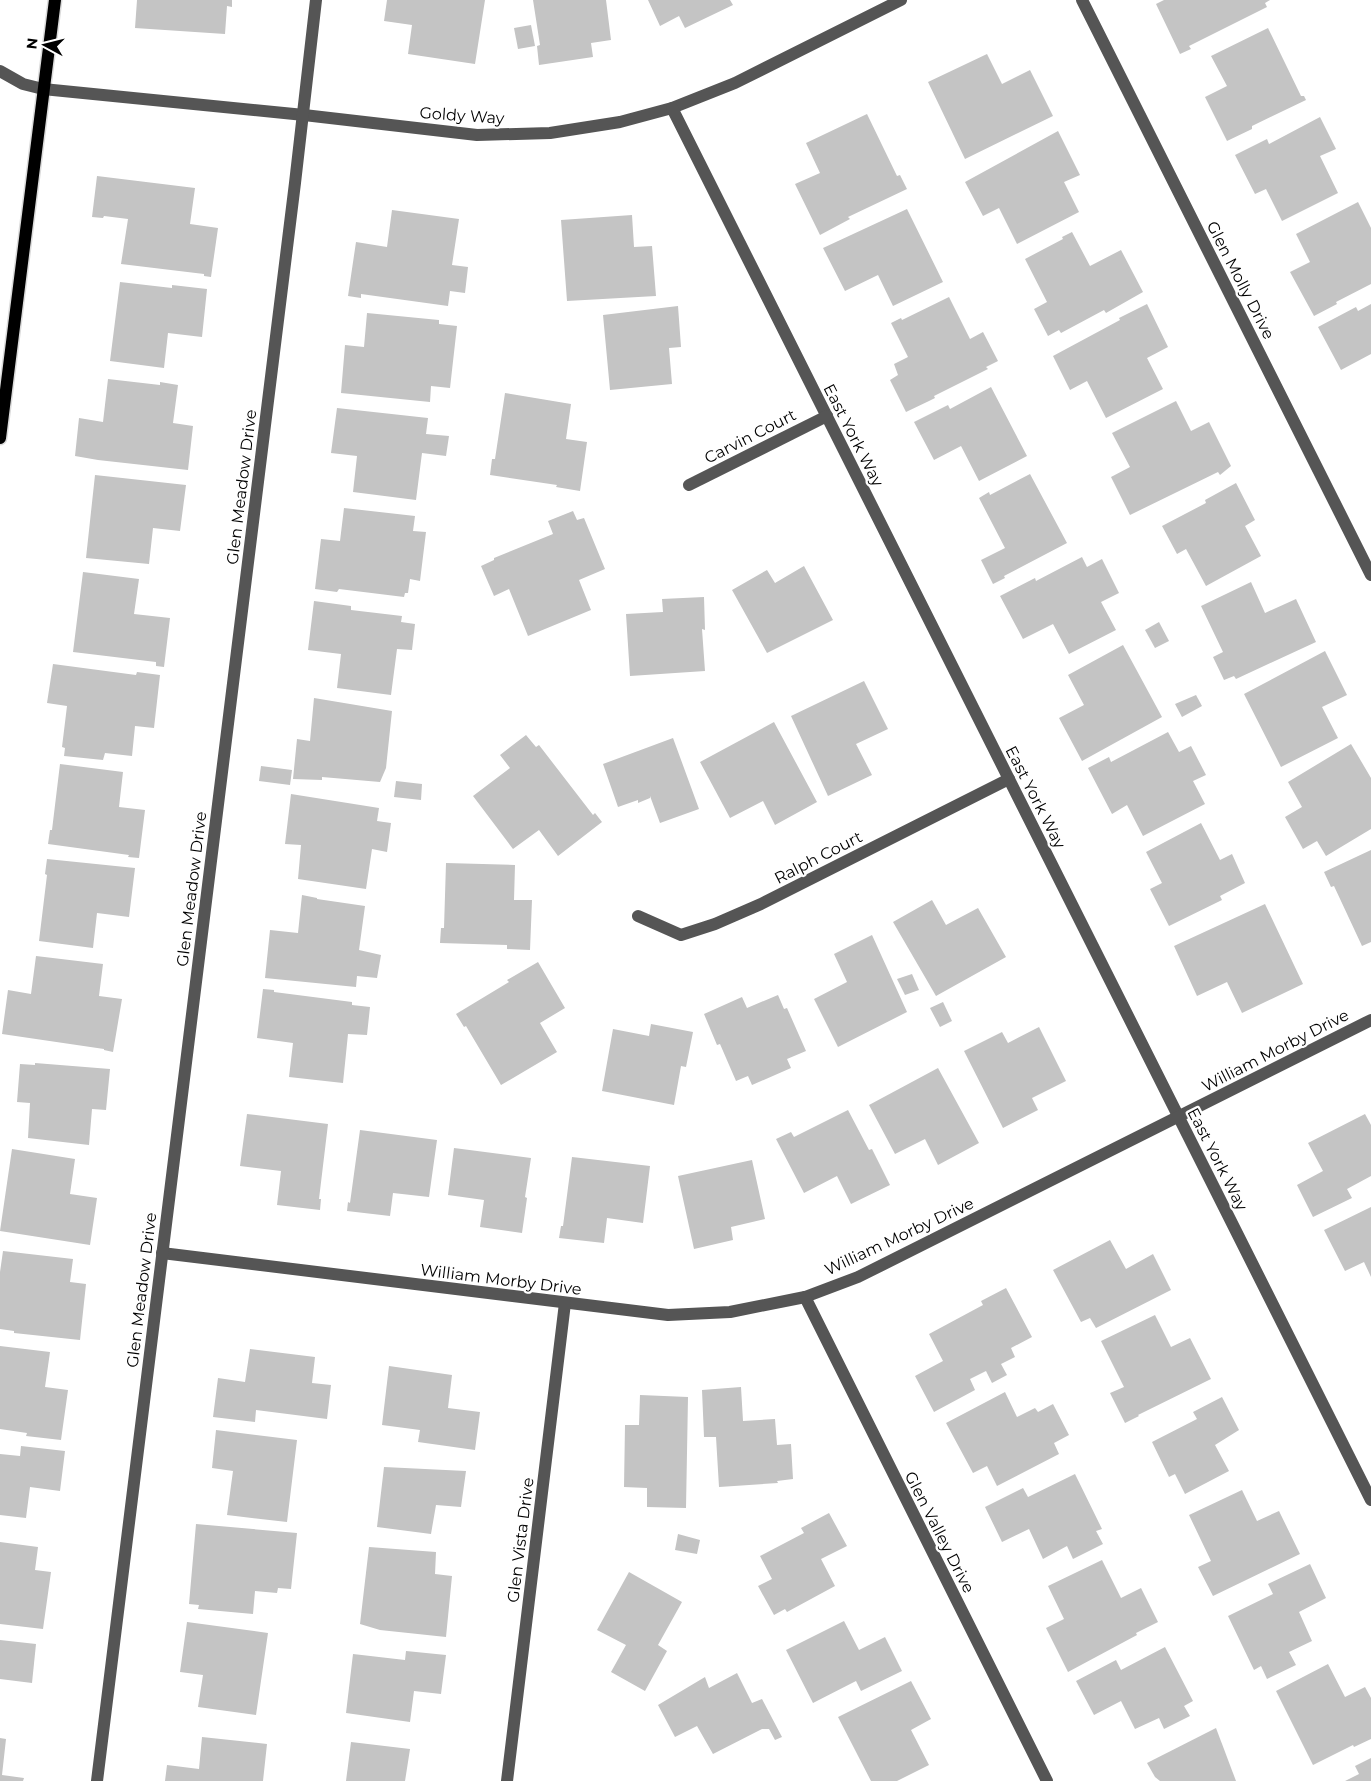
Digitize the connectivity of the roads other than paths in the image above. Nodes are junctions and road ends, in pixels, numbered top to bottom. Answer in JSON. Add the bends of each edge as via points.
{"nodes":[{"id":1,"x":55,"y":0,"type":"edge"},
{"id":2,"x":316,"y":0,"type":"edge"},
{"id":3,"x":901,"y":0,"type":"edge"},
{"id":4,"x":1082,"y":0,"type":"edge"},
{"id":5,"x":0,"y":71,"type":"edge"},
{"id":6,"x":44,"y":89,"type":"junction"},
{"id":7,"x":672,"y":108,"type":"junction"},
{"id":8,"x":304,"y":115,"type":"junction"},
{"id":9,"x":827,"y":416,"type":"junction"},
{"id":10,"x":0,"y":438,"type":"edge"},
{"id":11,"x":689,"y":485,"type":"dead end"},
{"id":12,"x":1371,"y":575,"type":"edge"},
{"id":13,"x":1009,"y":779,"type":"junction"},
{"id":14,"x":638,"y":916,"type":"dead end"},
{"id":15,"x":1371,"y":1020,"type":"edge"},
{"id":16,"x":1178,"y":1117,"type":"junction"},
{"id":17,"x":162,"y":1254,"type":"junction"},
{"id":18,"x":805,"y":1297,"type":"junction"},
{"id":19,"x":565,"y":1303,"type":"junction"},
{"id":20,"x":1371,"y":1500,"type":"edge"},
{"id":21,"x":97,"y":1781,"type":"edge"},
{"id":22,"x":507,"y":1781,"type":"edge"},
{"id":23,"x":1047,"y":1781,"type":"edge"}],
"edges":[{"from":1,"to":6,"type":"main road"},
{"from":2,"to":8,"type":"street","name":"Glen Meadow Drive"},
{"from":3,"to":7,"type":"street","name":"Goldy Way","via":[[735,83]]},
{"from":4,"to":12,"type":"street","name":"Glen Molly Drive"},
{"from":5,"to":6,"type":"street","name":"Goldy Way","via":[[23,84]]},
{"from":6,"to":8,"type":"street","name":"Goldy Way"},
{"from":6,"to":10,"type":"main road"},
{"from":7,"to":8,"type":"street","name":"Goldy Way","via":[[620,122],[550,133],[477,135]]},
{"from":7,"to":9,"type":"street","name":"East York Way"},
{"from":8,"to":17,"type":"street","name":"Glen Meadow Drive"},
{"from":9,"to":11,"type":"street","name":"Carvin Court"},
{"from":9,"to":13,"type":"street","name":"East York Way"},
{"from":13,"to":14,"type":"street","name":"Ralph Court","via":[[715,924],[680,935]]},
{"from":13,"to":16,"type":"street","name":"East York Way"},
{"from":15,"to":16,"type":"street","name":"William Morby Drive"},
{"from":16,"to":18,"type":"street","name":"William Morby Drive","via":[[858,1276]]},
{"from":16,"to":20,"type":"street","name":"East York Way"},
{"from":17,"to":19,"type":"street","name":"William Morby Drive"},
{"from":17,"to":21,"type":"street","name":"Glen Meadow Drive"},
{"from":18,"to":19,"type":"street","name":"William Morby Drive","via":[[730,1312],[668,1315]]},
{"from":18,"to":23,"type":"street","name":"Glen Valley Drive"},
{"from":19,"to":22,"type":"street","name":"Glen Vista Drive"}]}
